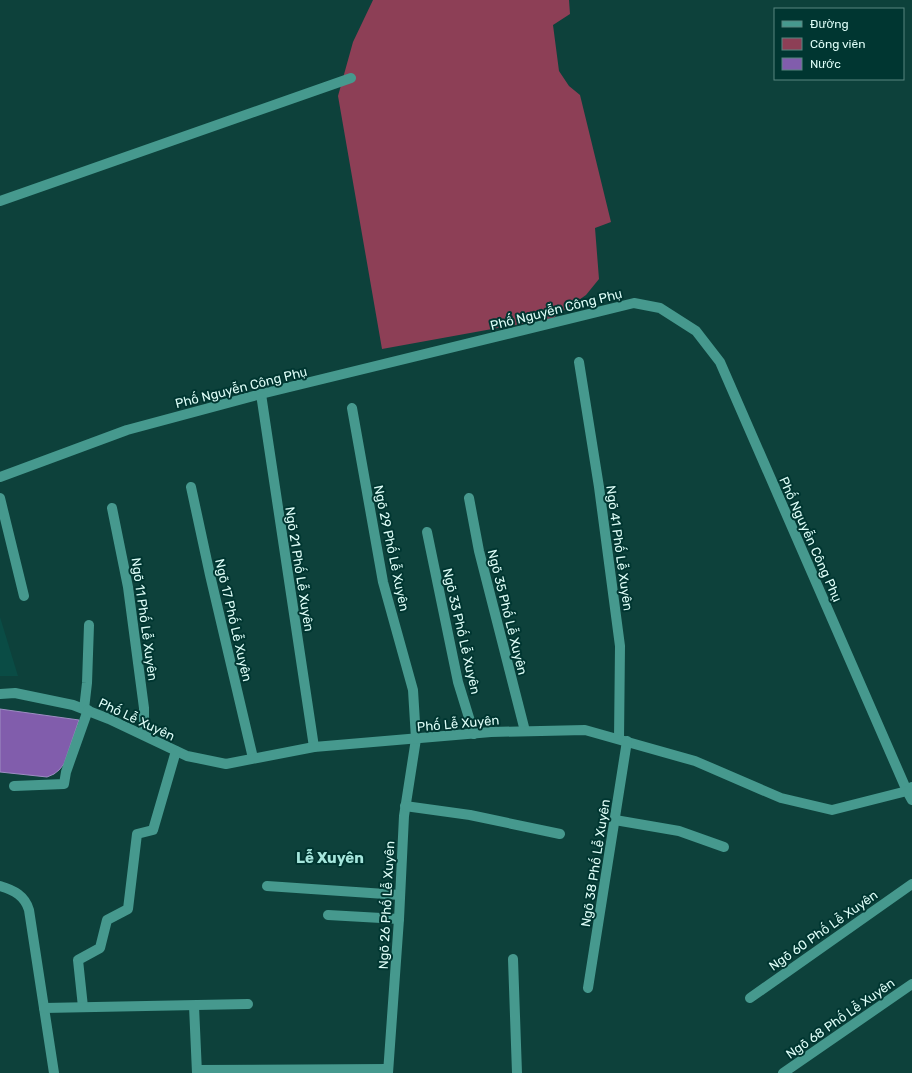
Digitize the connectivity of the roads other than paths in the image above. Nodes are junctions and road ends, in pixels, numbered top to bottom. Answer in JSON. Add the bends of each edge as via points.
{"nodes":[{"id":1,"x":351,"y":78,"type":"dead end"},
{"id":2,"x":0,"y":201,"type":"edge"},
{"id":3,"x":579,"y":362,"type":"dead end"},
{"id":4,"x":261,"y":394,"type":"junction"},
{"id":5,"x":352,"y":408,"type":"dead end"},
{"id":6,"x":0,"y":477,"type":"edge"},
{"id":7,"x":191,"y":487,"type":"dead end"},
{"id":8,"x":0,"y":498,"type":"edge"},
{"id":9,"x":469,"y":498,"type":"dead end"},
{"id":10,"x":112,"y":508,"type":"dead end"},
{"id":11,"x":427,"y":532,"type":"dead end"},
{"id":12,"x":24,"y":596,"type":"dead end"},
{"id":13,"x":89,"y":625,"type":"dead end"},
{"id":14,"x":0,"y":694,"type":"edge"},
{"id":15,"x":86,"y":710,"type":"junction"},
{"id":16,"x":525,"y":731,"type":"junction"},
{"id":17,"x":474,"y":734,"type":"junction"},
{"id":18,"x":144,"y":735,"type":"junction"},
{"id":19,"x":416,"y":739,"type":"junction"},
{"id":20,"x":623,"y":740,"type":"junction"},
{"id":21,"x":314,"y":747,"type":"junction"},
{"id":22,"x":176,"y":751,"type":"junction"},
{"id":23,"x":253,"y":758,"type":"junction"},
{"id":24,"x":14,"y":786,"type":"dead end"},
{"id":25,"x":909,"y":789,"type":"edge"},
{"id":26,"x":912,"y":800,"type":"edge"},
{"id":27,"x":405,"y":806,"type":"junction"},
{"id":28,"x":615,"y":820,"type":"junction"},
{"id":29,"x":560,"y":834,"type":"dead end"},
{"id":30,"x":724,"y":847,"type":"dead end"},
{"id":31,"x":912,"y":884,"type":"edge"},
{"id":32,"x":0,"y":886,"type":"edge"},
{"id":33,"x":267,"y":886,"type":"dead end"},
{"id":34,"x":400,"y":895,"type":"junction"},
{"id":35,"x":328,"y":915,"type":"dead end"},
{"id":36,"x":399,"y":919,"type":"junction"},
{"id":37,"x":513,"y":959,"type":"dead end"},
{"id":38,"x":912,"y":984,"type":"edge"},
{"id":39,"x":588,"y":988,"type":"dead end"},
{"id":40,"x":750,"y":998,"type":"dead end"},
{"id":41,"x":248,"y":1004,"type":"dead end"},
{"id":42,"x":194,"y":1006,"type":"junction"},
{"id":43,"x":83,"y":1007,"type":"junction"},
{"id":44,"x":44,"y":1008,"type":"junction"},
{"id":45,"x":197,"y":1071,"type":"edge"},
{"id":46,"x":388,"y":1071,"type":"edge"},
{"id":47,"x":54,"y":1073,"type":"edge"},
{"id":48,"x":517,"y":1073,"type":"edge"},
{"id":49,"x":783,"y":1073,"type":"edge"}],
"edges":[{"from":1,"to":2,"type":"street"},
{"from":3,"to":20,"type":"street","name":"Ngõ 41 Phố Lễ Xuyên","via":[[620,646]]},
{"from":4,"to":6,"type":"street","name":"Phố Nguyễn Công Phụ","via":[[127,430]]},
{"from":4,"to":21,"type":"street","name":"Ngõ 21 Phố Lễ Xuyên"},
{"from":4,"to":25,"type":"street","name":"Phố Nguyễn Công Phụ","via":[[634,303],[660,308],[696,331],[720,362]]},
{"from":5,"to":19,"type":"street","name":"Ngõ 29 Phố Lễ Xuyên","via":[[383,582],[413,690]]},
{"from":7,"to":23,"type":"street","name":"Ngõ 17 Phố Lễ Xuyên"},
{"from":8,"to":12,"type":"street"},
{"from":9,"to":16,"type":"street","name":"Ngõ 35 Phố Lễ Xuyên","via":[[479,551]]},
{"from":10,"to":18,"type":"street","name":"Ngõ 11 Phố Lễ Xuyên","via":[[128,587],[144,708]]},
{"from":11,"to":17,"type":"street","name":"Ngõ 33 Phố Lễ Xuyên","via":[[458,682]]},
{"from":13,"to":15,"type":"street"},
{"from":14,"to":15,"type":"street","name":"Phố Lễ Xuyên","via":[[36,696]]},
{"from":15,"to":18,"type":"street","name":"Phố Lễ Xuyên"},
{"from":15,"to":24,"type":"street","via":[[64,784]]},
{"from":16,"to":17,"type":"street","name":"Phố Lễ Xuyên"},
{"from":16,"to":20,"type":"street","name":"Phố Lễ Xuyên","via":[[585,730]]},
{"from":17,"to":19,"type":"street","name":"Phố Lễ Xuyên"},
{"from":18,"to":22,"type":"street","name":"Phố Lễ Xuyên"},
{"from":19,"to":21,"type":"street","name":"Phố Lễ Xuyên"},
{"from":19,"to":27,"type":"street","name":"Ngõ 26 Phố Lễ Xuyên"},
{"from":20,"to":25,"type":"street","name":"Phố Lễ Xuyên","via":[[695,761],[781,798],[832,810]]},
{"from":20,"to":28,"type":"street","name":"Ngõ 38 Phố Lễ Xuyên"},
{"from":21,"to":23,"type":"street","name":"Phố Lễ Xuyên"},
{"from":22,"to":23,"type":"street","name":"Phố Lễ Xuyên","via":[[187,756],[226,764]]},
{"from":22,"to":43,"type":"street","via":[[153,830],[137,834],[128,909],[107,920],[100,948],[78,960]]},
{"from":25,"to":26,"type":"street"},
{"from":27,"to":29,"type":"street","via":[[470,815]]},
{"from":27,"to":34,"type":"street","name":"Ngõ 26 Phố Lễ Xuyên"},
{"from":28,"to":30,"type":"street","via":[[679,830]]},
{"from":28,"to":39,"type":"street","name":"Ngõ 38 Phố Lễ Xuyên"},
{"from":31,"to":40,"type":"street","name":"Ngõ 60 Phố Lễ Xuyên"},
{"from":32,"to":44,"type":"street","via":[[19,894],[27,904]]},
{"from":33,"to":34,"type":"street"},
{"from":34,"to":36,"type":"street","name":"Ngõ 26 Phố Lễ Xuyên"},
{"from":35,"to":36,"type":"street"},
{"from":36,"to":46,"type":"street","name":"Ngõ 26 Phố Lễ Xuyên"},
{"from":37,"to":48,"type":"street"},
{"from":38,"to":49,"type":"street","name":"Ngõ 68 Phố Lễ Xuyên"},
{"from":41,"to":42,"type":"street"},
{"from":42,"to":43,"type":"street"},
{"from":42,"to":45,"type":"street"},
{"from":43,"to":44,"type":"street"},
{"from":44,"to":47,"type":"street"},
{"from":45,"to":46,"type":"street"}]}
